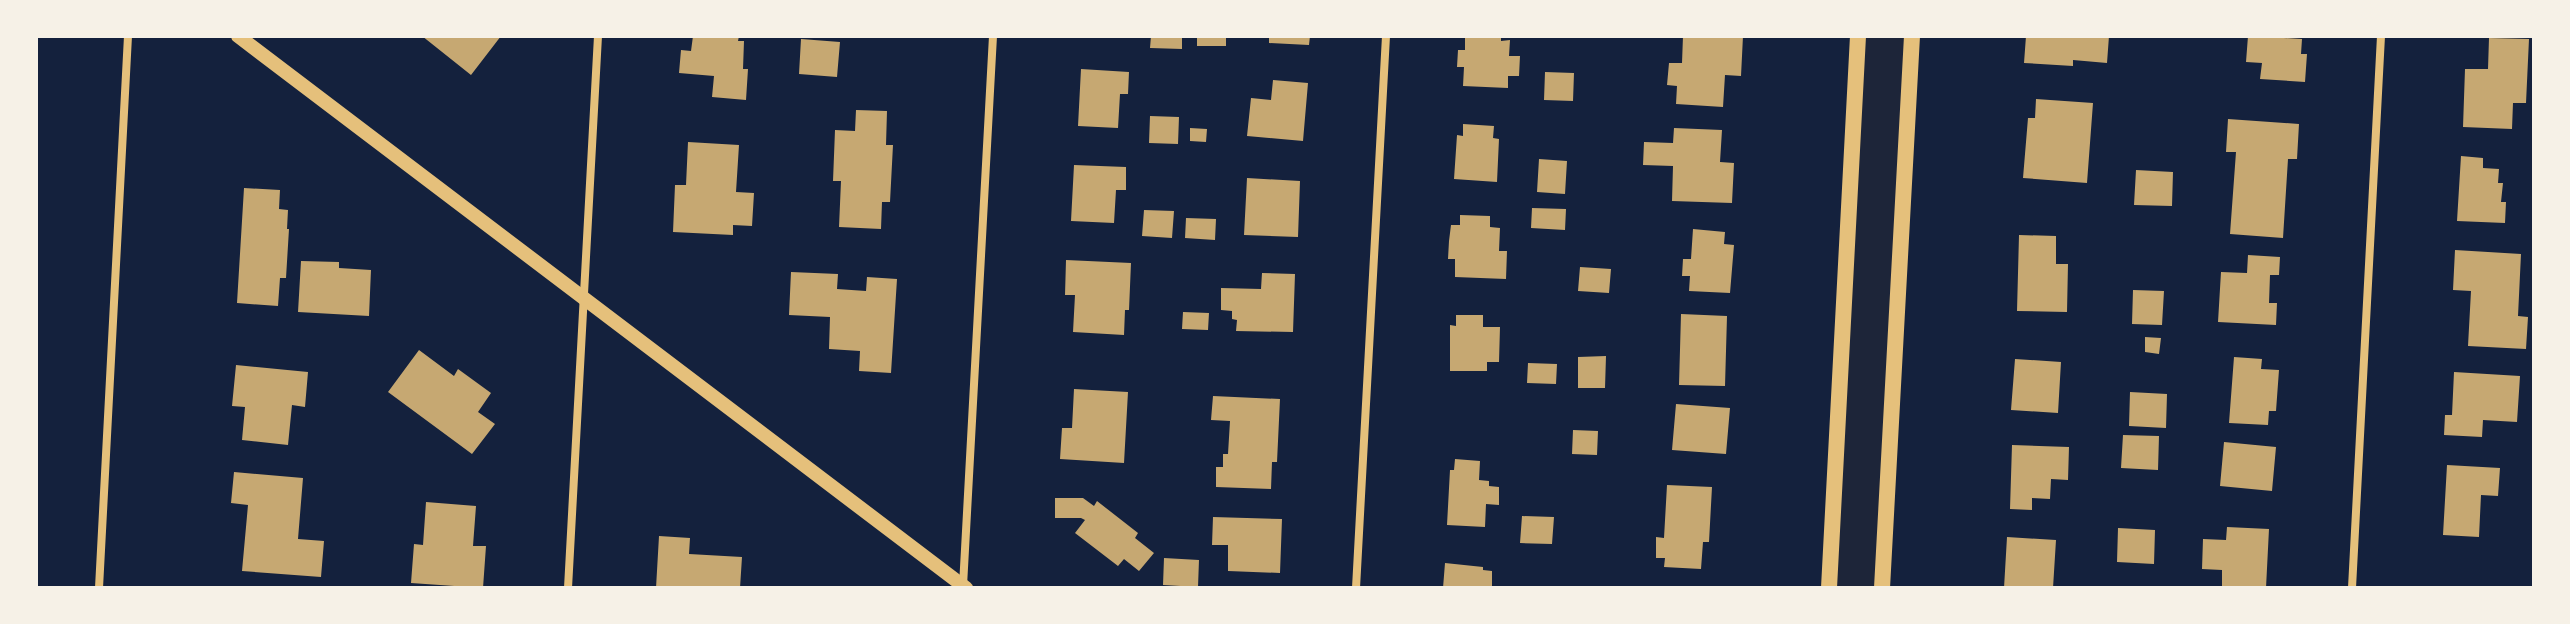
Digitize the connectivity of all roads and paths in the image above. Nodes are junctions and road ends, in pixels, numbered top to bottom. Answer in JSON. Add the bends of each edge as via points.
{"nodes":[{"id":1,"x":128,"y":36,"type":"edge"},
{"id":2,"x":238,"y":36,"type":"edge"},
{"id":3,"x":598,"y":36,"type":"edge"},
{"id":4,"x":993,"y":36,"type":"edge"},
{"id":5,"x":1386,"y":36,"type":"edge"},
{"id":6,"x":1858,"y":36,"type":"edge"},
{"id":7,"x":1912,"y":36,"type":"edge"},
{"id":8,"x":2381,"y":36,"type":"edge"},
{"id":9,"x":584,"y":296,"type":"junction"},
{"id":10,"x":964,"y":587,"type":"edge"},
{"id":11,"x":99,"y":588,"type":"edge"},
{"id":12,"x":568,"y":588,"type":"edge"},
{"id":13,"x":1356,"y":588,"type":"edge"},
{"id":14,"x":1829,"y":588,"type":"edge"},
{"id":15,"x":1882,"y":588,"type":"edge"},
{"id":16,"x":2352,"y":588,"type":"edge"}],
"edges":[{"from":1,"to":11,"type":"street"},
{"from":2,"to":9,"type":"street"},
{"from":3,"to":9,"type":"street"},
{"from":4,"to":10,"type":"street"},
{"from":5,"to":13,"type":"street"},
{"from":6,"to":14,"type":"main road"},
{"from":7,"to":15,"type":"main road"},
{"from":8,"to":16,"type":"street"},
{"from":9,"to":10,"type":"street"},
{"from":9,"to":12,"type":"street"}]}
